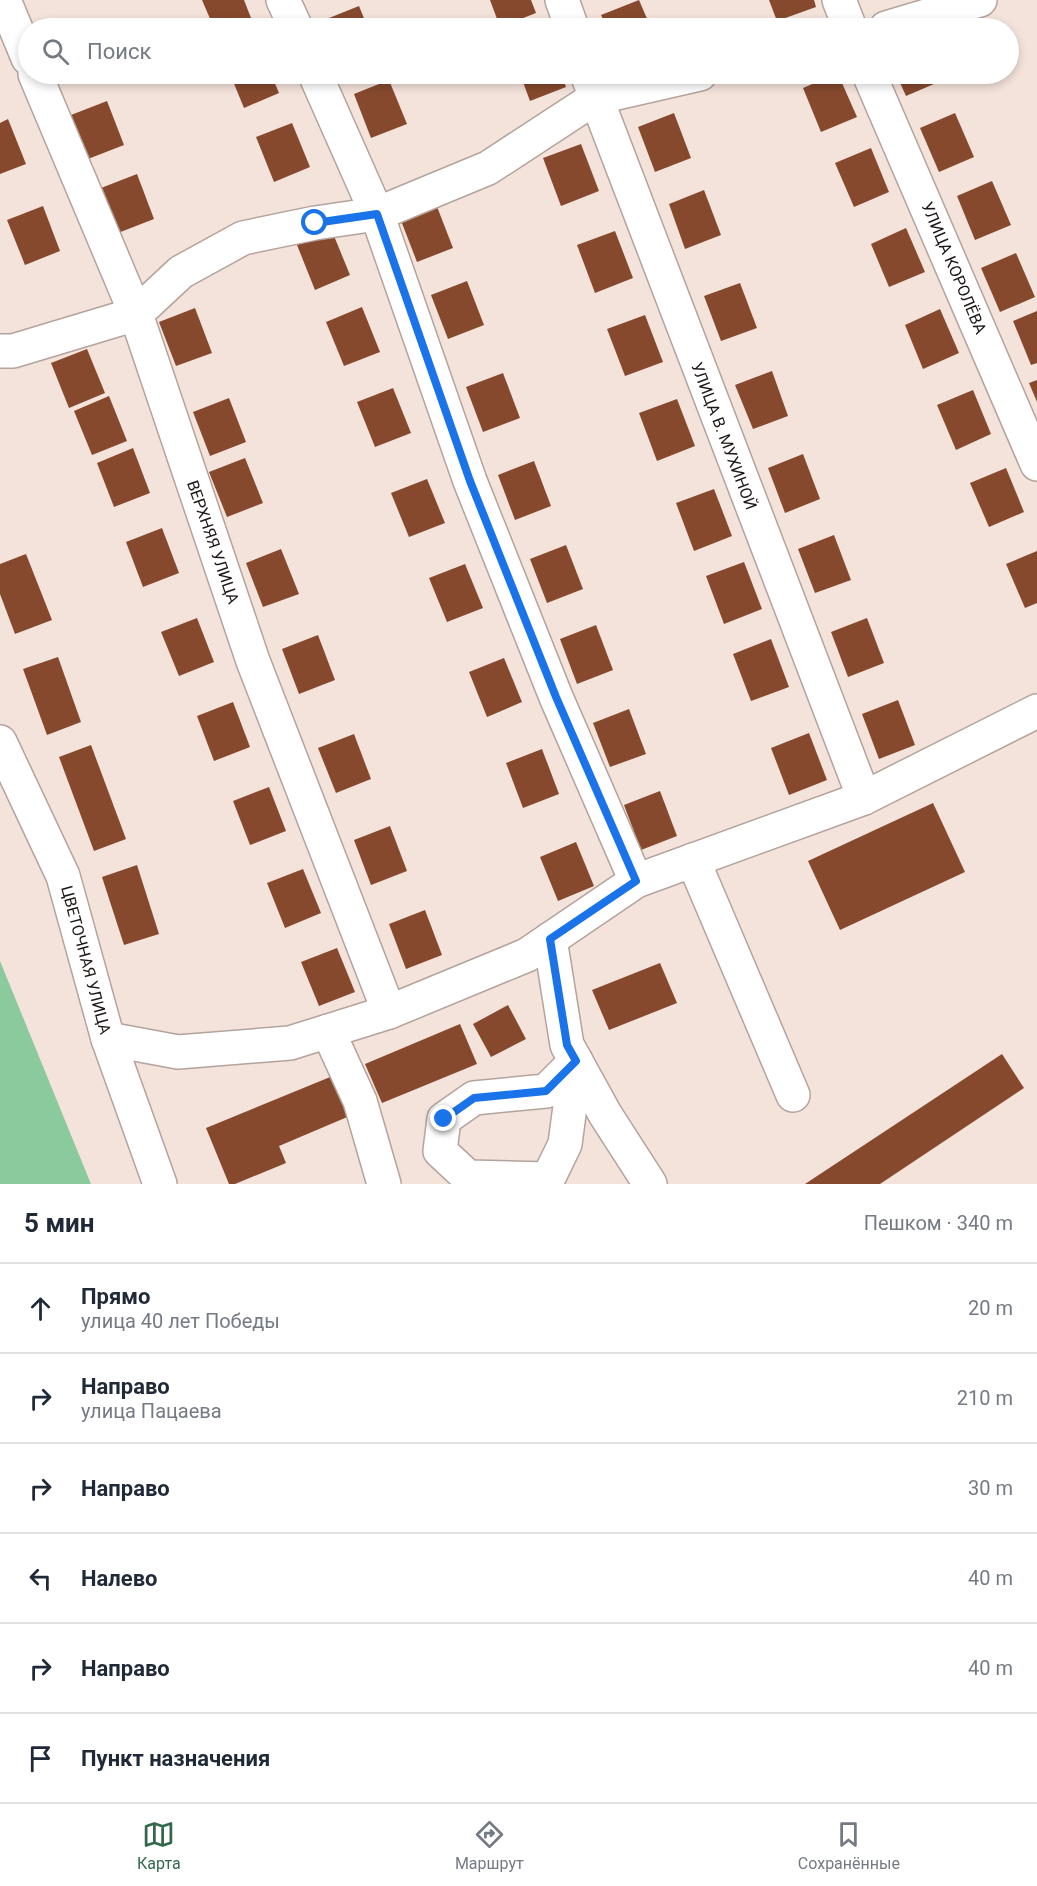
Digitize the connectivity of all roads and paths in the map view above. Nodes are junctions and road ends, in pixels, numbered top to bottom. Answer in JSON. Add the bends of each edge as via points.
{"nodes":[{"id":1,"x":4,"y":0,"type":"edge"},
{"id":2,"x":283,"y":0,"type":"edge"},
{"id":3,"x":562,"y":0,"type":"edge"},
{"id":4,"x":839,"y":0,"type":"edge"},
{"id":5,"x":980,"y":0,"type":"edge"},
{"id":6,"x":291,"y":18,"type":"edge"},
{"id":7,"x":568,"y":18,"type":"edge"},
{"id":8,"x":846,"y":18,"type":"edge"},
{"id":9,"x":920,"y":18,"type":"edge"},
{"id":10,"x":18,"y":34,"type":"edge"},
{"id":11,"x":39,"y":84,"type":"edge"},
{"id":12,"x":319,"y":84,"type":"edge"},
{"id":13,"x":609,"y":84,"type":"edge"},
{"id":14,"x":873,"y":84,"type":"edge"},
{"id":15,"x":591,"y":86,"type":"edge"},
{"id":16,"x":377,"y":214,"type":"junction"},
{"id":17,"x":136,"y":314,"type":"junction"},
{"id":18,"x":0,"y":351,"type":"edge"},
{"id":19,"x":1037,"y":464,"type":"edge"},
{"id":20,"x":1037,"y":711,"type":"edge"},
{"id":21,"x":0,"y":742,"type":"edge"},
{"id":22,"x":864,"y":798,"type":"junction"},
{"id":23,"x":693,"y":860,"type":"junction"},
{"id":24,"x":636,"y":881,"type":"junction"},
{"id":25,"x":550,"y":939,"type":"junction"},
{"id":26,"x":389,"y":1012,"type":"junction"},
{"id":27,"x":328,"y":1031,"type":"junction"},
{"id":28,"x":108,"y":1039,"type":"junction"},
{"id":29,"x":576,"y":1061,"type":"junction"},
{"id":30,"x":793,"y":1095,"type":"dead end"},
{"id":31,"x":546,"y":1181,"type":"edge"},
{"id":32,"x":160,"y":1184,"type":"edge"},
{"id":33,"x":384,"y":1184,"type":"edge"},
{"id":34,"x":650,"y":1184,"type":"edge"}],
"edges":[{"from":1,"to":10,"type":"street"},
{"from":2,"to":6,"type":"street"},
{"from":3,"to":7,"type":"street"},
{"from":4,"to":8,"type":"street"},
{"from":5,"to":9,"type":"street"},
{"from":11,"to":17,"type":"street","name":"ВЕРХНЯЯ УЛИЦА"},
{"from":12,"to":16,"type":"street"},
{"from":13,"to":15,"type":"street"},
{"from":14,"to":19,"type":"street","name":"УЛИЦА КОРОЛЁВА"},
{"from":15,"to":16,"type":"street","via":[[488,168]]},
{"from":15,"to":22,"type":"street","name":"УЛИЦА В. МУХИНОЙ"},
{"from":16,"to":17,"type":"street","via":[[243,238],[181,272]]},
{"from":16,"to":24,"type":"street","via":[[470,481],[556,697]]},
{"from":17,"to":18,"type":"street","via":[[13,351]]},
{"from":17,"to":26,"type":"street","name":"ВЕРХНЯЯ УЛИЦА","via":[[253,662]]},
{"from":20,"to":22,"type":"street"},
{"from":21,"to":28,"type":"street","name":"ЦВЕТОЧНАЯ УЛИЦА","via":[[63,876]]},
{"from":22,"to":23,"type":"street"},
{"from":23,"to":24,"type":"street"},
{"from":23,"to":30,"type":"street"},
{"from":24,"to":25,"type":"street"},
{"from":25,"to":26,"type":"street","via":[[527,955]]},
{"from":25,"to":29,"type":"street","via":[[567,1045]]},
{"from":26,"to":27,"type":"street"},
{"from":27,"to":28,"type":"street","via":[[290,1043],[178,1052]]},
{"from":27,"to":33,"type":"street","via":[[360,1101]]},
{"from":28,"to":32,"type":"street","name":"ЦВЕТОЧНАЯ УЛИЦА"},
{"from":29,"to":31,"type":"street","via":[[565,1144]]},
{"from":29,"to":31,"type":"street","via":[[546,1091],[474,1098],[444,1119],[440,1151],[468,1177]]},
{"from":29,"to":34,"type":"street"}]}
